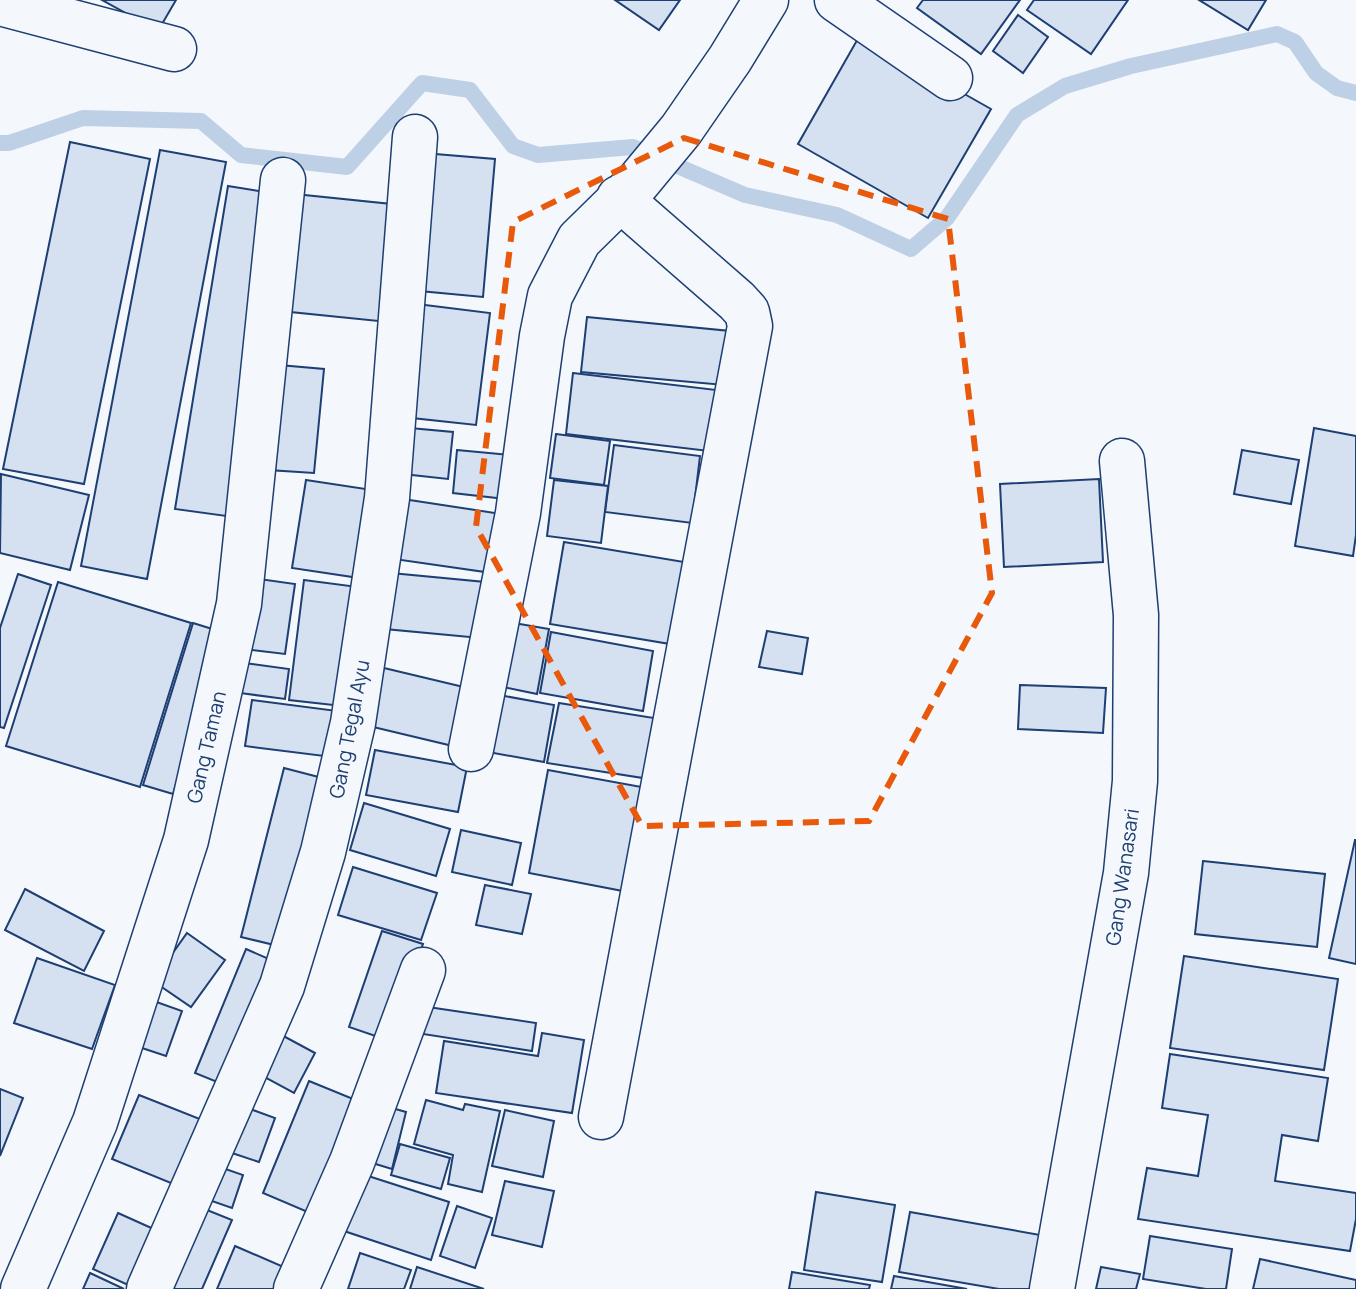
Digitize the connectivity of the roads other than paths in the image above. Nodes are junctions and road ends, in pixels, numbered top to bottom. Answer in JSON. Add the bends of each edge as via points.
{"nodes":[{"id":1,"x":766,"y":0,"type":"edge"},
{"id":2,"x":837,"y":0,"type":"edge"},
{"id":3,"x":0,"y":3,"type":"edge"},
{"id":4,"x":174,"y":49,"type":"dead end"},
{"id":5,"x":950,"y":78,"type":"dead end"},
{"id":6,"x":415,"y":137,"type":"dead end"},
{"id":7,"x":283,"y":180,"type":"dead end"},
{"id":8,"x":629,"y":190,"type":"junction"},
{"id":9,"x":1122,"y":461,"type":"dead end"},
{"id":10,"x":471,"y":749,"type":"dead end"},
{"id":11,"x":423,"y":970,"type":"dead end"},
{"id":12,"x":601,"y":1117,"type":"dead end"},
{"id":13,"x":23,"y":1289,"type":"edge"},
{"id":14,"x":149,"y":1289,"type":"edge"},
{"id":15,"x":296,"y":1289,"type":"edge"},
{"id":16,"x":1052,"y":1289,"type":"edge"}],
"edges":[{"from":1,"to":8,"type":"street","via":[[681,130]]},
{"from":2,"to":5,"type":"street"},
{"from":3,"to":4,"type":"street"},
{"from":6,"to":14,"type":"street","name":"Gang Tegal Ayu","via":[[387,498],[353,723],[323,852],[282,986]]},
{"from":7,"to":13,"type":"street","name":"Gang Taman","via":[[239,604],[186,840],[95,1122]]},
{"from":8,"to":10,"type":"street","via":[[579,240],[550,296],[518,513]]},
{"from":8,"to":12,"type":"street","via":[[747,312],[750,326]]},
{"from":9,"to":16,"type":"street","name":"Gang Wanasari","via":[[1136,615],[1135,781],[1126,873]]},
{"from":11,"to":15,"type":"street","via":[[352,1162]]}]}
